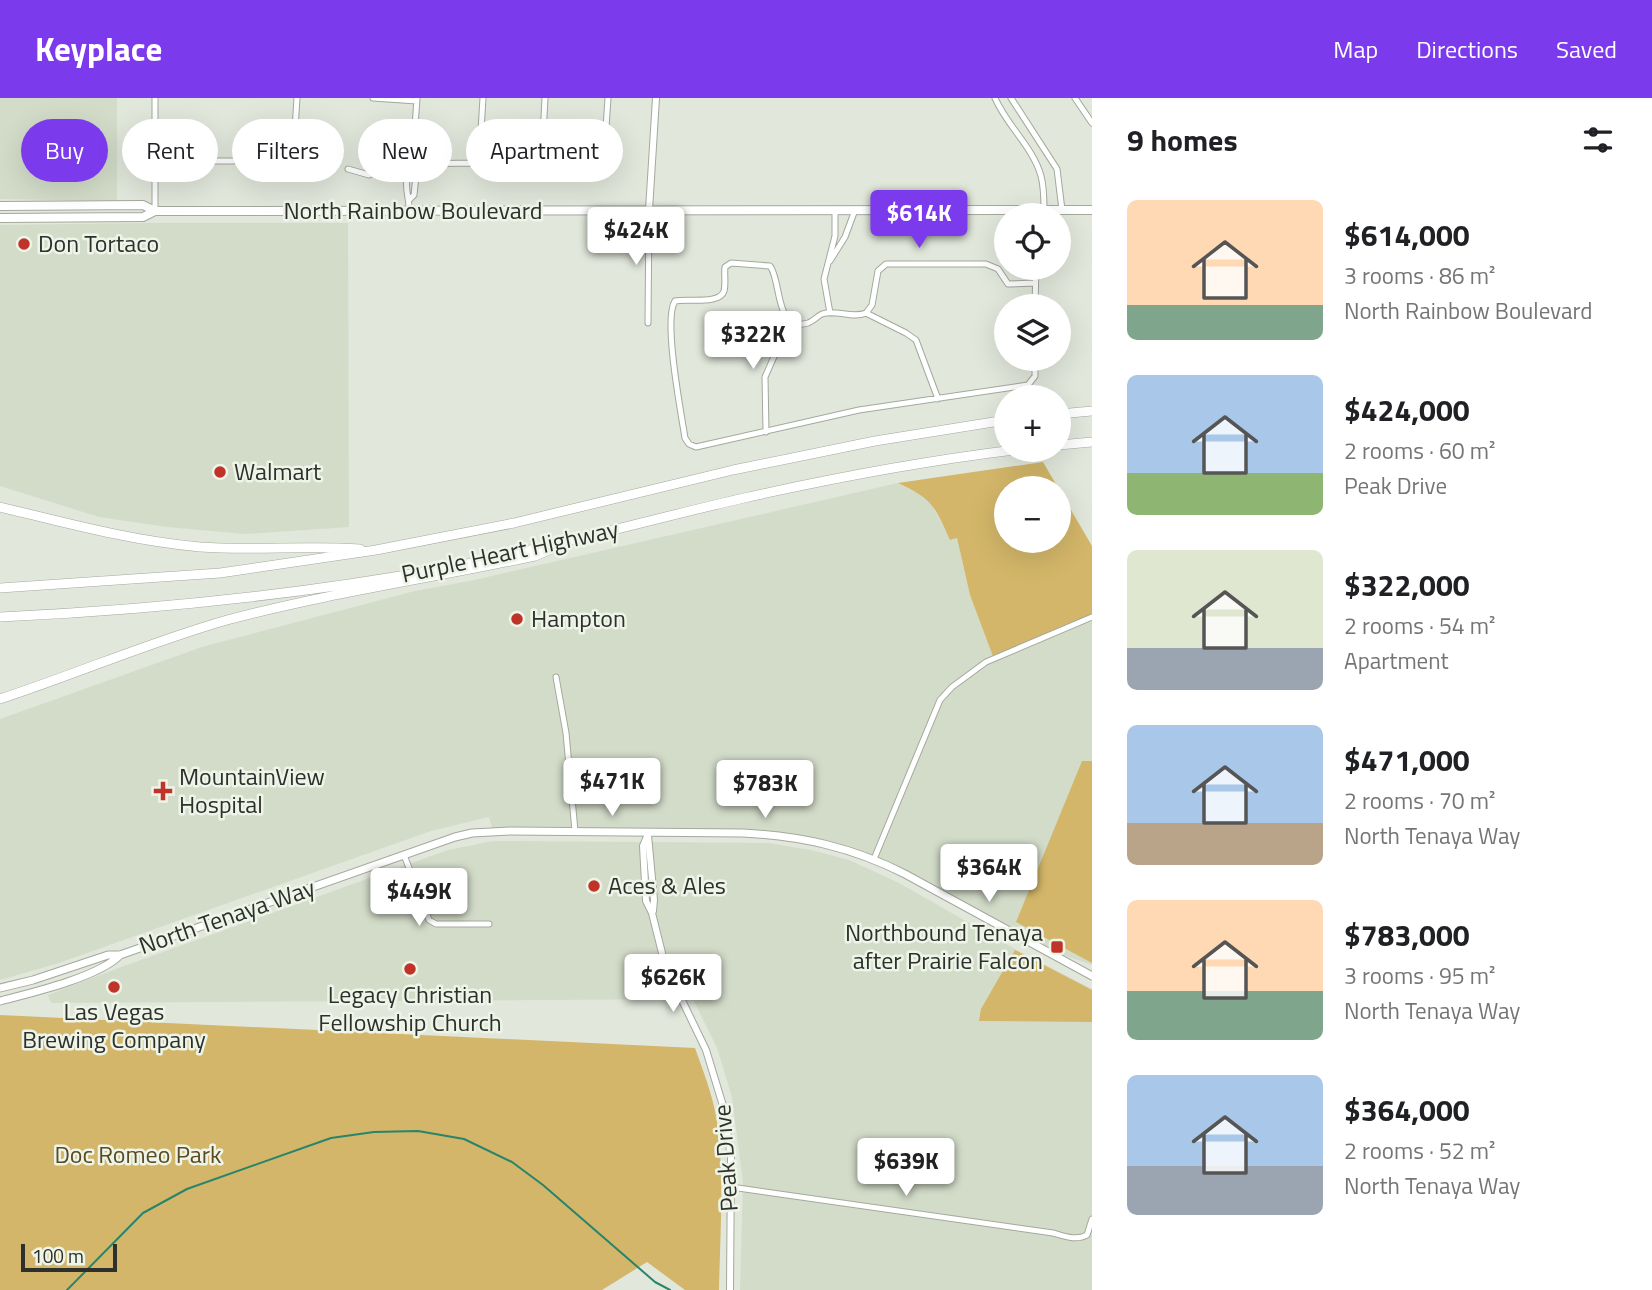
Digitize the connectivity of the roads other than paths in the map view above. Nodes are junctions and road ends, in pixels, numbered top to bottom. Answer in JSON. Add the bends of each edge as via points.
{"nodes":[{"id":1,"x":155,"y":98,"type":"edge"},
{"id":2,"x":298,"y":98,"type":"edge"},
{"id":3,"x":373,"y":98,"type":"edge"},
{"id":4,"x":483,"y":98,"type":"edge"},
{"id":5,"x":545,"y":98,"type":"edge"},
{"id":6,"x":608,"y":98,"type":"edge"},
{"id":7,"x":656,"y":98,"type":"edge"},
{"id":8,"x":995,"y":98,"type":"edge"},
{"id":9,"x":1011,"y":98,"type":"edge"},
{"id":10,"x":1075,"y":98,"type":"edge"},
{"id":11,"x":417,"y":100,"type":"edge"},
{"id":12,"x":155,"y":119,"type":"edge"},
{"id":13,"x":296,"y":119,"type":"edge"},
{"id":14,"x":416,"y":119,"type":"edge"},
{"id":15,"x":482,"y":119,"type":"edge"},
{"id":16,"x":544,"y":119,"type":"edge"},
{"id":17,"x":607,"y":119,"type":"edge"},
{"id":18,"x":1092,"y":123,"type":"edge"},
{"id":19,"x":348,"y":169,"type":"dead end"},
{"id":20,"x":358,"y":172,"type":"edge"},
{"id":21,"x":155,"y":182,"type":"edge"},
{"id":22,"x":407,"y":182,"type":"edge"},
{"id":23,"x":1040,"y":203,"type":"edge"},
{"id":24,"x":1061,"y":203,"type":"edge"},
{"id":25,"x":0,"y":206,"type":"edge"},
{"id":26,"x":61,"y":206,"type":"junction"},
{"id":27,"x":649,"y":210,"type":"junction"},
{"id":28,"x":835,"y":210,"type":"junction"},
{"id":29,"x":855,"y":210,"type":"junction"},
{"id":30,"x":1071,"y":210,"type":"edge"},
{"id":31,"x":1092,"y":210,"type":"edge"},
{"id":32,"x":155,"y":211,"type":"junction"},
{"id":33,"x":409,"y":211,"type":"junction"},
{"id":34,"x":994,"y":212,"type":"edge"},
{"id":35,"x":60,"y":216,"type":"junction"},
{"id":36,"x":0,"y":218,"type":"edge"},
{"id":37,"x":826,"y":266,"type":"junction"},
{"id":38,"x":1035,"y":280,"type":"edge"},
{"id":39,"x":1035,"y":283,"type":"junction"},
{"id":40,"x":1035,"y":294,"type":"edge"},
{"id":41,"x":830,"y":313,"type":"junction"},
{"id":42,"x":866,"y":313,"type":"junction"},
{"id":43,"x":790,"y":320,"type":"junction"},
{"id":44,"x":648,"y":323,"type":"dead end"},
{"id":45,"x":1035,"y":371,"type":"edge"},
{"id":46,"x":938,"y":399,"type":"junction"},
{"id":47,"x":1092,"y":411,"type":"edge"},
{"id":48,"x":1071,"y":413,"type":"edge"},
{"id":49,"x":994,"y":422,"type":"edge"},
{"id":50,"x":766,"y":432,"type":"junction"},
{"id":51,"x":1092,"y":442,"type":"edge"},
{"id":52,"x":1071,"y":444,"type":"edge"},
{"id":53,"x":994,"y":453,"type":"edge"},
{"id":54,"x":0,"y":507,"type":"edge"},
{"id":55,"x":570,"y":541,"type":"junction"},
{"id":56,"x":376,"y":550,"type":"junction"},
{"id":57,"x":0,"y":588,"type":"edge"},
{"id":58,"x":0,"y":617,"type":"edge"},
{"id":59,"x":1092,"y":617,"type":"edge"},
{"id":60,"x":556,"y":677,"type":"dead end"},
{"id":61,"x":0,"y":699,"type":"edge"},
{"id":62,"x":575,"y":831,"type":"junction"},
{"id":63,"x":648,"y":834,"type":"junction"},
{"id":64,"x":404,"y":855,"type":"junction"},
{"id":65,"x":874,"y":859,"type":"junction"},
{"id":66,"x":489,"y":924,"type":"dead end"},
{"id":67,"x":120,"y":955,"type":"junction"},
{"id":68,"x":1092,"y":976,"type":"edge"},
{"id":69,"x":0,"y":988,"type":"edge"},
{"id":70,"x":0,"y":1001,"type":"edge"},
{"id":71,"x":731,"y":1187,"type":"junction"},
{"id":72,"x":1092,"y":1219,"type":"edge"},
{"id":73,"x":730,"y":1290,"type":"edge"}],
"edges":[{"from":1,"to":12,"type":"street"},
{"from":2,"to":13,"type":"street"},
{"from":3,"to":11,"type":"street"},
{"from":4,"to":15,"type":"street"},
{"from":5,"to":16,"type":"street"},
{"from":6,"to":17,"type":"street"},
{"from":7,"to":27,"type":"street"},
{"from":8,"to":23,"type":"street","via":[[1036,162],[1043,186]]},
{"from":9,"to":24,"type":"street","via":[[1056,169]]},
{"from":10,"to":18,"type":"street"},
{"from":11,"to":14,"type":"street"},
{"from":19,"to":20,"type":"street"},
{"from":21,"to":32,"type":"street"},
{"from":22,"to":33,"type":"street"},
{"from":25,"to":26,"type":"main road","name":"North Rainbow Boulevard"},
{"from":26,"to":32,"type":"main road","name":"North Rainbow Boulevard","via":[[143,205]]},
{"from":26,"to":35,"type":"main road"},
{"from":27,"to":28,"type":"main road","name":"North Rainbow Boulevard"},
{"from":27,"to":33,"type":"main road","name":"North Rainbow Boulevard"},
{"from":27,"to":44,"type":"street"},
{"from":28,"to":29,"type":"main road","name":"North Rainbow Boulevard"},
{"from":28,"to":37,"type":"street","via":[[835,236]]},
{"from":29,"to":34,"type":"main road","name":"North Rainbow Boulevard"},
{"from":29,"to":37,"type":"street","via":[[845,237]]},
{"from":30,"to":31,"type":"main road","name":"North Rainbow Boulevard"},
{"from":32,"to":33,"type":"main road","name":"North Rainbow Boulevard"},
{"from":32,"to":35,"type":"main road","name":"North Rainbow Boulevard","via":[[144,217]]},
{"from":35,"to":36,"type":"main road","name":"North Rainbow Boulevard"},
{"from":37,"to":41,"type":"street"},
{"from":38,"to":39,"type":"street"},
{"from":39,"to":40,"type":"street"},
{"from":39,"to":42,"type":"street","via":[[1008,284],[998,269],[986,264],[886,264],[878,271],[872,305]]},
{"from":41,"to":42,"type":"street"},
{"from":41,"to":43,"type":"street","via":[[808,323]]},
{"from":42,"to":46,"type":"street","via":[[916,340]]},
{"from":43,"to":50,"type":"street","via":[[765,377]]},
{"from":43,"to":50,"type":"street","via":[[780,306],[772,269],[762,264],[728,264],[720,297],[678,300],[671,307],[670,330],[687,442],[700,447]]},
{"from":45,"to":46,"type":"street","via":[[1028,385]]},
{"from":46,"to":50,"type":"street","via":[[859,410]]},
{"from":47,"to":48,"type":"highway"},
{"from":49,"to":56,"type":"highway","name":"Purple Heart Highway","via":[[862,443]]},
{"from":51,"to":52,"type":"highway"},
{"from":53,"to":55,"type":"highway","name":"Purple Heart Highway","via":[[744,498]]},
{"from":54,"to":56,"type":"highway","via":[[81,527],[199,547]]},
{"from":55,"to":58,"type":"highway","name":"Purple Heart Highway","via":[[315,589],[214,602]]},
{"from":55,"to":61,"type":"highway","via":[[535,556],[241,617]]},
{"from":56,"to":57,"type":"highway","name":"Purple Heart Highway","via":[[220,573]]},
{"from":59,"to":65,"type":"street","via":[[986,662],[951,687],[935,710]]},
{"from":60,"to":62,"type":"street"},
{"from":62,"to":63,"type":"main road","name":"North Tenaya Way"},
{"from":62,"to":64,"type":"main road","name":"North Tenaya Way","via":[[472,833]]},
{"from":63,"to":65,"type":"main road","name":"North Tenaya Way","via":[[779,835],[834,845]]},
{"from":63,"to":71,"type":"street","name":"Peak Drive","via":[[652,913],[668,973],[701,1037],[719,1085],[728,1127]]},
{"from":64,"to":66,"type":"street","via":[[429,920],[436,924]]},
{"from":64,"to":67,"type":"main road","name":"North Tenaya Way"},
{"from":65,"to":68,"type":"main road","name":"North Tenaya Way"},
{"from":67,"to":69,"type":"main road","name":"North Tenaya Way","via":[[108,954]]},
{"from":67,"to":70,"type":"main road","name":"North Tenaya Way","via":[[111,964]]},
{"from":71,"to":72,"type":"street","via":[[1071,1238],[1087,1235]]},
{"from":71,"to":73,"type":"street","name":"Peak Drive"}]}
